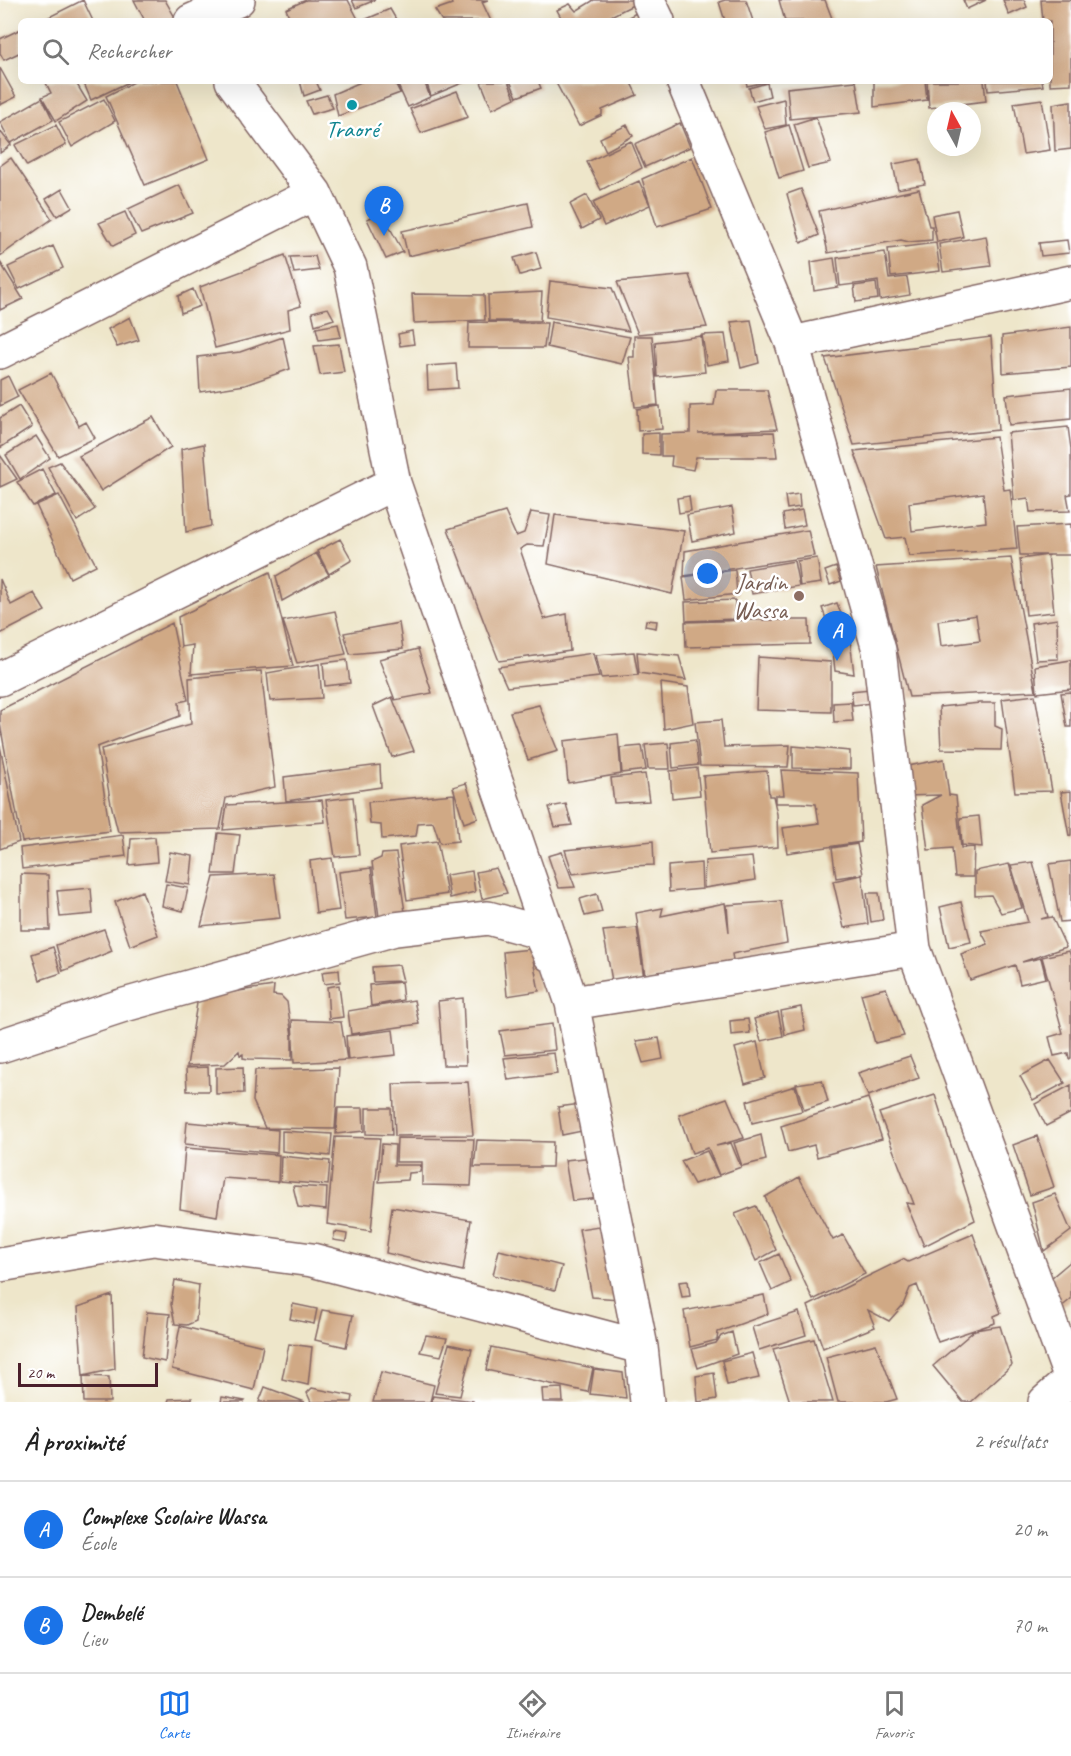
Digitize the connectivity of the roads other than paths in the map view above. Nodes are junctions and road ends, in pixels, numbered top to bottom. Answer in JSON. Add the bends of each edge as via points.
{"nodes":[{"id":1,"x":179,"y":0,"type":"edge"},
{"id":2,"x":238,"y":0,"type":"edge"},
{"id":3,"x":188,"y":18,"type":"edge"},
{"id":4,"x":196,"y":18,"type":"edge"},
{"id":5,"x":234,"y":84,"type":"edge"},
{"id":6,"x":684,"y":84,"type":"edge"},
{"id":7,"x":315,"y":193,"type":"junction"},
{"id":8,"x":1071,"y":282,"type":"edge"},
{"id":9,"x":792,"y":343,"type":"junction"},
{"id":10,"x":0,"y":352,"type":"edge"},
{"id":11,"x":394,"y":483,"type":"junction"},
{"id":12,"x":0,"y":679,"type":"edge"},
{"id":13,"x":914,"y":949,"type":"junction"},
{"id":14,"x":572,"y":1003,"type":"junction"},
{"id":15,"x":0,"y":1046,"type":"edge"},
{"id":16,"x":0,"y":1264,"type":"edge"},
{"id":17,"x":640,"y":1347,"type":"junction"},
{"id":18,"x":1071,"y":1379,"type":"edge"},
{"id":19,"x":647,"y":1402,"type":"edge"},
{"id":20,"x":1045,"y":1402,"type":"edge"}],
"edges":[{"from":1,"to":3,"type":"street"},
{"from":2,"to":4,"type":"street"},
{"from":5,"to":7,"type":"street"},
{"from":6,"to":9,"type":"street"},
{"from":7,"to":10,"type":"street"},
{"from":7,"to":11,"type":"street","via":[[350,267]]},
{"from":8,"to":9,"type":"street"},
{"from":9,"to":13,"type":"street","via":[[879,650]]},
{"from":11,"to":12,"type":"street"},
{"from":11,"to":14,"type":"street"},
{"from":13,"to":14,"type":"street"},
{"from":13,"to":18,"type":"street"},
{"from":14,"to":15,"type":"street","via":[[539,932],[488,918],[395,929],[121,1006]]},
{"from":14,"to":17,"type":"street"},
{"from":16,"to":17,"type":"street","via":[[153,1239],[312,1260]]},
{"from":17,"to":19,"type":"street"},
{"from":18,"to":20,"type":"street"}]}
